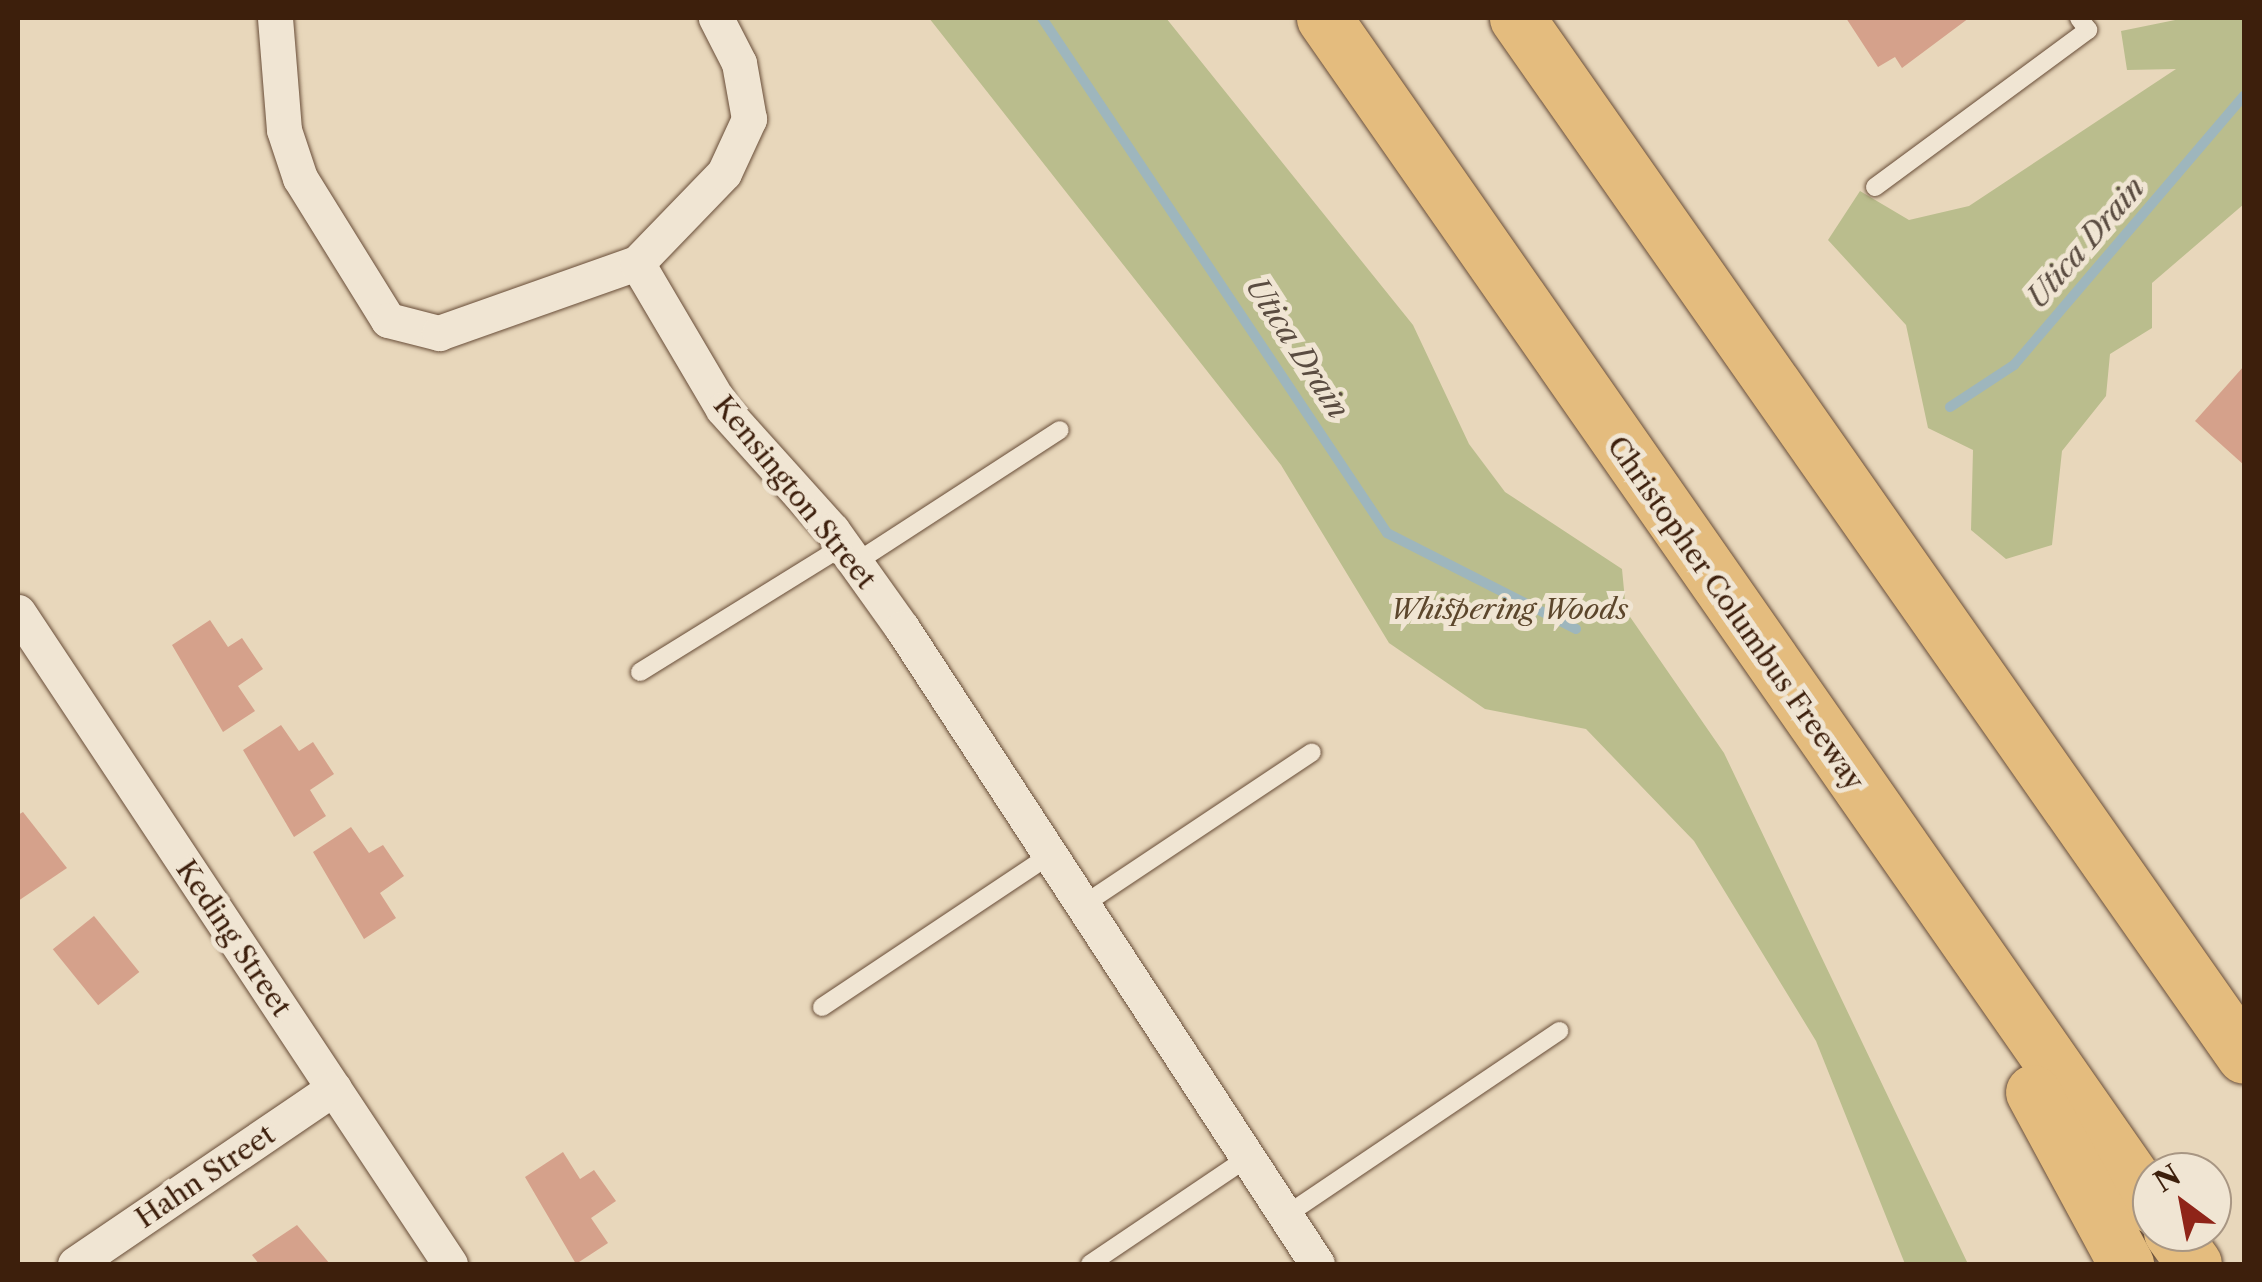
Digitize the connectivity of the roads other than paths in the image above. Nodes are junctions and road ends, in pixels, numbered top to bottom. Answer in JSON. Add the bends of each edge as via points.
{"nodes":[{"id":1,"x":274,"y":18,"type":"edge"},
{"id":2,"x":716,"y":18,"type":"edge"},
{"id":3,"x":1324,"y":18,"type":"edge"},
{"id":4,"x":1517,"y":18,"type":"edge"},
{"id":5,"x":2079,"y":18,"type":"edge"},
{"id":6,"x":1875,"y":187,"type":"dead end"},
{"id":7,"x":637,"y":263,"type":"junction"},
{"id":8,"x":1060,"y":430,"type":"dead end"},
{"id":9,"x":849,"y":555,"type":"junction"},
{"id":10,"x":18,"y":612,"type":"edge"},
{"id":11,"x":640,"y":672,"type":"dead end"},
{"id":12,"x":1312,"y":752,"type":"dead end"},
{"id":13,"x":1873,"y":812,"type":"junction"},
{"id":14,"x":2100,"y":849,"type":"junction"},
{"id":15,"x":1050,"y":855,"type":"junction"},
{"id":16,"x":1083,"y":905,"type":"junction"},
{"id":17,"x":822,"y":1007,"type":"dead end"},
{"id":18,"x":2244,"y":1016,"type":"edge"},
{"id":19,"x":1559,"y":1031,"type":"dead end"},
{"id":20,"x":2244,"y":1056,"type":"edge"},
{"id":21,"x":334,"y":1088,"type":"junction"},
{"id":22,"x":1247,"y":1158,"type":"junction"},
{"id":23,"x":2132,"y":1178,"type":"edge"},
{"id":24,"x":1286,"y":1216,"type":"junction"},
{"id":25,"x":75,"y":1264,"type":"edge"},
{"id":26,"x":450,"y":1264,"type":"edge"},
{"id":27,"x":1090,"y":1264,"type":"edge"},
{"id":28,"x":1317,"y":1264,"type":"edge"},
{"id":29,"x":2126,"y":1264,"type":"edge"}],
"edges":[{"from":1,"to":7,"type":"street","via":[[284,130],[300,178],[388,320],[439,333]]},
{"from":2,"to":7,"type":"street","via":[[740,63],[746,138],[724,174]]},
{"from":3,"to":13,"type":"highway","name":"Christopher Columbus Freeway"},
{"from":4,"to":14,"type":"highway"},
{"from":5,"to":6,"type":"lane","via":[[2088,30]]},
{"from":7,"to":9,"type":"street","name":"Kensington Street","via":[[724,409]]},
{"from":8,"to":9,"type":"lane"},
{"from":9,"to":11,"type":"lane"},
{"from":9,"to":15,"type":"street","name":"Kensington Street"},
{"from":10,"to":21,"type":"street","name":"Keding Street"},
{"from":12,"to":16,"type":"lane"},
{"from":13,"to":23,"type":"highway","name":"Christopher Columbus Freeway"},
{"from":13,"to":29,"type":"highway"},
{"from":14,"to":18,"type":"highway"},
{"from":14,"to":20,"type":"highway"},
{"from":15,"to":16,"type":"street","name":"Kensington Street"},
{"from":15,"to":17,"type":"lane"},
{"from":16,"to":22,"type":"street","name":"Kensington Street"},
{"from":19,"to":24,"type":"lane"},
{"from":21,"to":25,"type":"street","name":"Hahn Street"},
{"from":21,"to":26,"type":"street","name":"Keding Street"},
{"from":22,"to":24,"type":"street","name":"Kensington Street"},
{"from":22,"to":27,"type":"lane"},
{"from":24,"to":28,"type":"street","name":"Kensington Street"}]}
